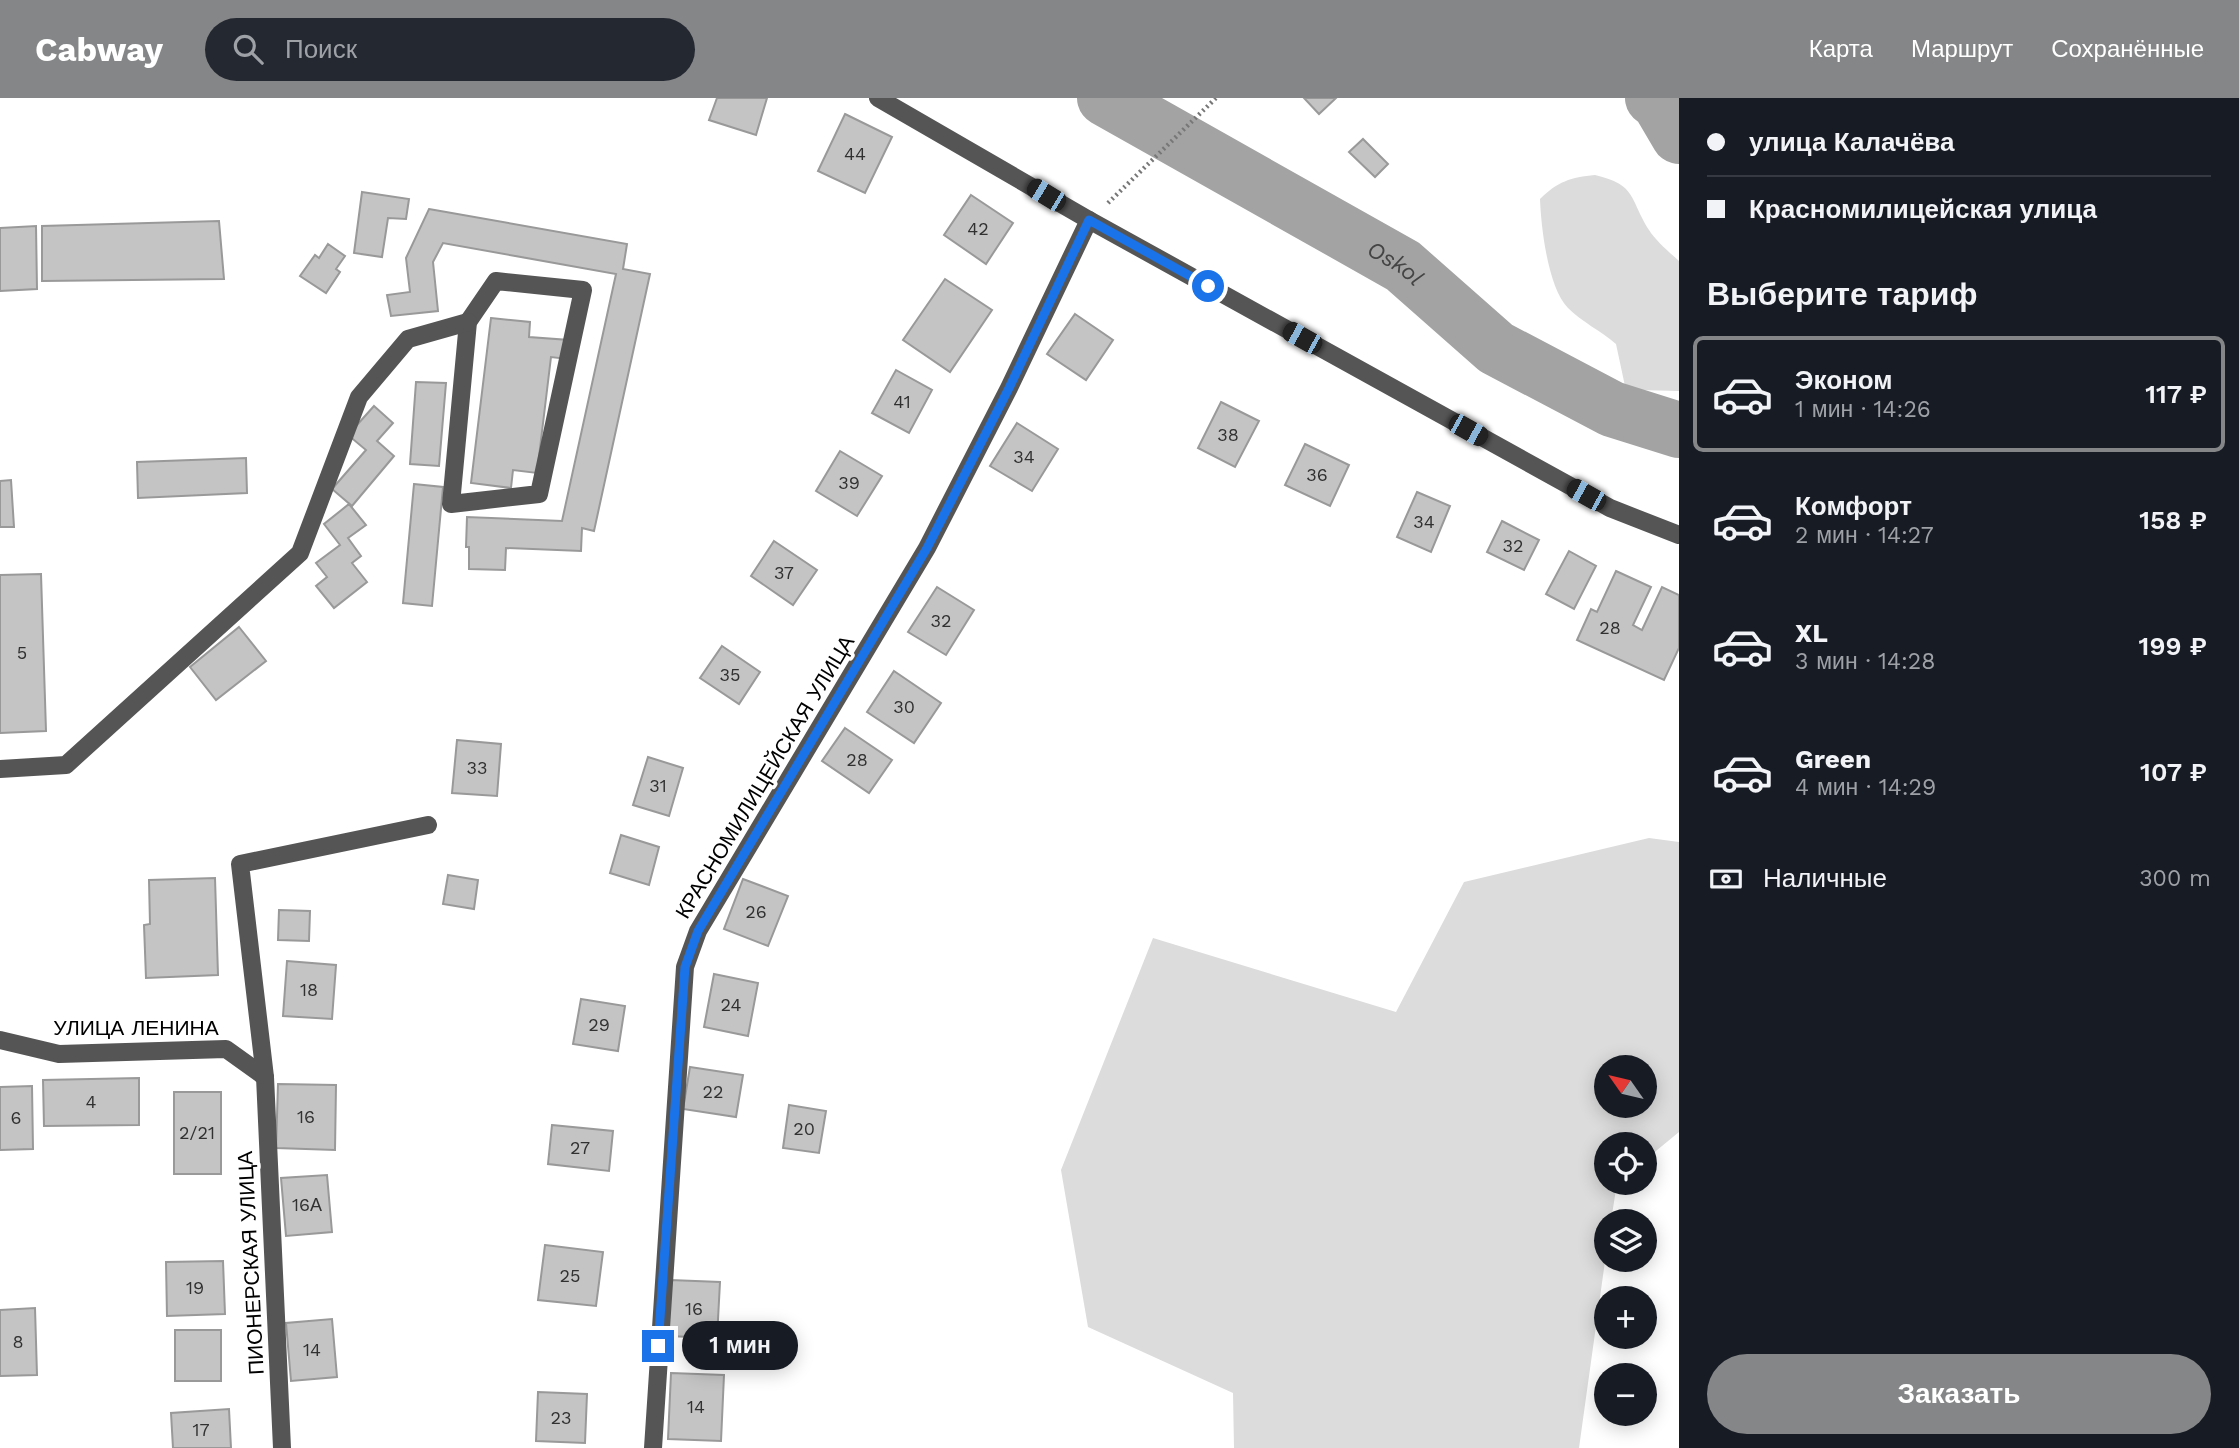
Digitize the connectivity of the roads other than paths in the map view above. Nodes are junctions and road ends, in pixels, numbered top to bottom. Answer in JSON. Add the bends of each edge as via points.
{"nodes":[{"id":1,"x":878,"y":98,"type":"edge"},
{"id":2,"x":1089,"y":220,"type":"junction"},
{"id":3,"x":468,"y":322,"type":"junction"},
{"id":4,"x":1679,"y":535,"type":"edge"},
{"id":5,"x":0,"y":769,"type":"edge"},
{"id":6,"x":428,"y":825,"type":"dead end"},
{"id":7,"x":0,"y":1040,"type":"edge"},
{"id":8,"x":265,"y":1077,"type":"junction"},
{"id":9,"x":282,"y":1448,"type":"edge"},
{"id":10,"x":653,"y":1448,"type":"edge"}],
"edges":[{"from":1,"to":2,"type":"street"},
{"from":2,"to":4,"type":"street","via":[[1610,508]]},
{"from":2,"to":10,"type":"street","name":"КРАСНОМИЛИЦЕЙСКАЯ УЛИЦА","via":[[927,548],[698,931],[685,967]]},
{"from":3,"to":3,"type":"street","via":[[451,504],[539,494],[583,290],[496,281]]},
{"from":3,"to":5,"type":"street","via":[[408,340],[359,397],[300,553],[66,765]]},
{"from":6,"to":8,"type":"street","name":"ПИОНЕРСКАЯ УЛИЦА","via":[[240,864]]},
{"from":7,"to":8,"type":"street","name":"УЛИЦА ЛЕНИНА","via":[[59,1054],[226,1049]]},
{"from":8,"to":9,"type":"street","name":"ПИОНЕРСКАЯ УЛИЦА"}]}
